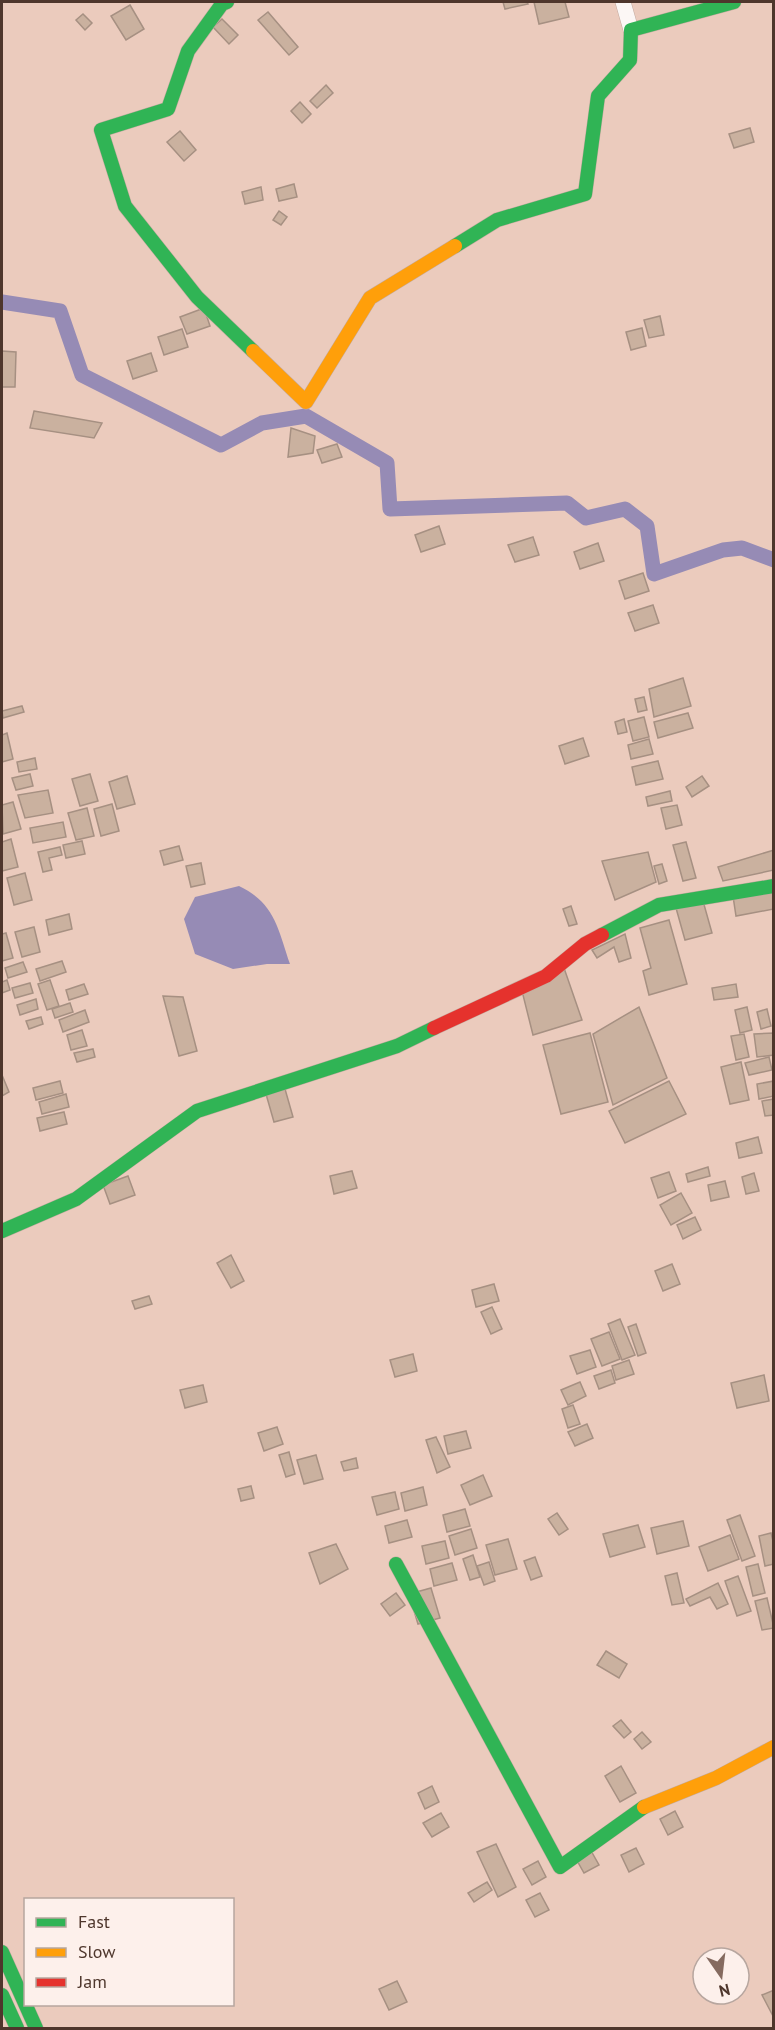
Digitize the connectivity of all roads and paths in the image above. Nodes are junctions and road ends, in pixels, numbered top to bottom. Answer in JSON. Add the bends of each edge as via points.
{"nodes":[{"id":1,"x":227,"y":2,"type":"edge"},
{"id":2,"x":623,"y":2,"type":"edge"},
{"id":3,"x":734,"y":2,"type":"edge"},
{"id":4,"x":631,"y":30,"type":"junction"},
{"id":5,"x":774,"y":886,"type":"edge"},
{"id":6,"x":2,"y":1231,"type":"edge"},
{"id":7,"x":396,"y":1564,"type":"dead end"},
{"id":8,"x":774,"y":1747,"type":"edge"},
{"id":9,"x":2,"y":1953,"type":"edge"},
{"id":10,"x":2,"y":1995,"type":"edge"},
{"id":11,"x":24,"y":2002,"type":"edge"},
{"id":12,"x":26,"y":2006,"type":"edge"},
{"id":13,"x":17,"y":2028,"type":"edge"},
{"id":14,"x":36,"y":2028,"type":"edge"}],
"edges":[{"from":1,"to":4,"type":"main road","via":[[188,51],[168,109],[100,130],[125,206],[197,297],[306,402],[370,298],[497,220],[585,194],[598,96],[630,60]]},
{"from":2,"to":4,"type":"street"},
{"from":3,"to":4,"type":"main road"},
{"from":5,"to":6,"type":"main road","via":[[659,905],[585,944],[546,976],[397,1046],[197,1112],[76,1199]]},
{"from":7,"to":8,"type":"main road","via":[[560,1867],[643,1807],[716,1778]]},
{"from":9,"to":11,"type":"main road"},
{"from":10,"to":13,"type":"main road"},
{"from":12,"to":14,"type":"main road"}]}
